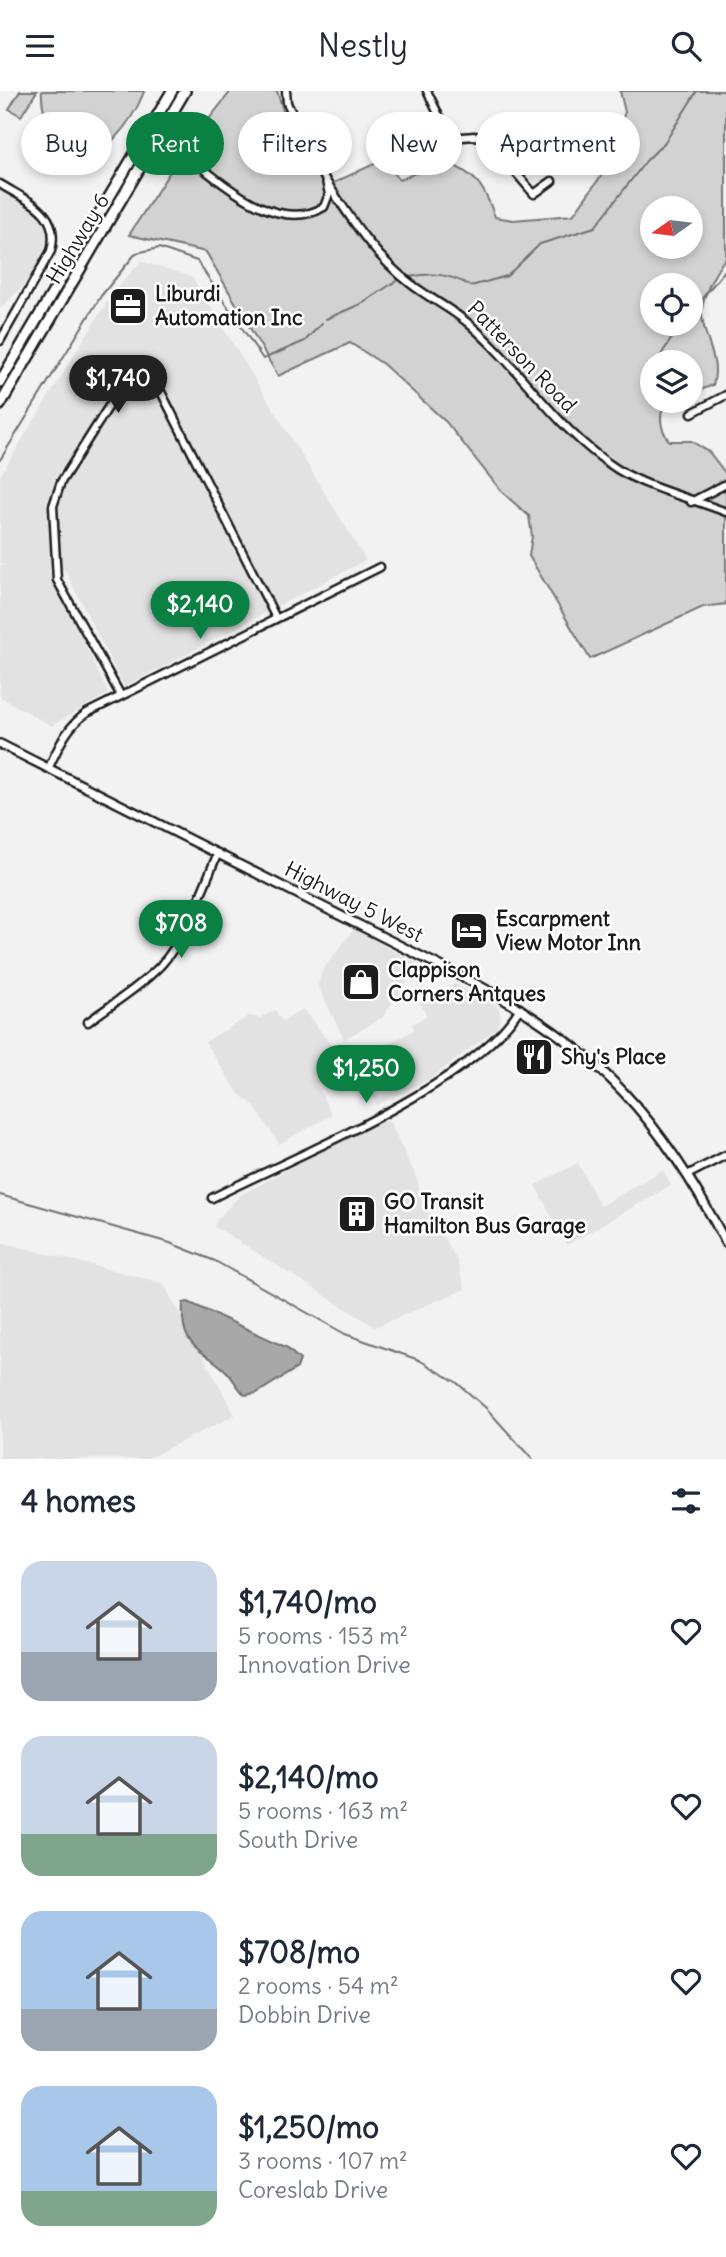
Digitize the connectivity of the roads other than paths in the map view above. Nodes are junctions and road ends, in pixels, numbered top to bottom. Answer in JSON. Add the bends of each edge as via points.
{"nodes":[{"id":1,"x":172,"y":91,"type":"edge"},
{"id":2,"x":186,"y":91,"type":"edge"},
{"id":3,"x":286,"y":91,"type":"edge"},
{"id":4,"x":427,"y":91,"type":"edge"},
{"id":5,"x":213,"y":175,"type":"edge"},
{"id":6,"x":326,"y":181,"type":"junction"},
{"id":7,"x":552,"y":181,"type":"dead end"},
{"id":8,"x":0,"y":184,"type":"edge"},
{"id":9,"x":0,"y":341,"type":"edge"},
{"id":10,"x":0,"y":382,"type":"edge"},
{"id":11,"x":726,"y":395,"type":"edge"},
{"id":12,"x":0,"y":405,"type":"edge"},
{"id":13,"x":703,"y":407,"type":"edge"},
{"id":14,"x":726,"y":484,"type":"edge"},
{"id":15,"x":691,"y":502,"type":"junction"},
{"id":16,"x":726,"y":512,"type":"edge"},
{"id":17,"x":380,"y":567,"type":"dead end"},
{"id":18,"x":276,"y":618,"type":"junction"},
{"id":19,"x":121,"y":696,"type":"junction"},
{"id":20,"x":0,"y":744,"type":"edge"},
{"id":21,"x":49,"y":767,"type":"junction"},
{"id":22,"x":218,"y":853,"type":"junction"},
{"id":23,"x":520,"y":1008,"type":"junction"},
{"id":24,"x":88,"y":1022,"type":"dead end"},
{"id":25,"x":726,"y":1155,"type":"edge"},
{"id":26,"x":689,"y":1174,"type":"junction"},
{"id":27,"x":212,"y":1198,"type":"dead end"},
{"id":28,"x":726,"y":1243,"type":"edge"}],
"edges":[{"from":1,"to":10,"type":"highway","name":"Highway 6"},
{"from":2,"to":12,"type":"highway","name":"Highway 6"},
{"from":3,"to":6,"type":"street","name":"Patterson Road","via":[[298,127]]},
{"from":4,"to":7,"type":"street","via":[[450,138],[487,139],[534,194]]},
{"from":5,"to":6,"type":"street","via":[[272,213],[309,216],[324,208],[329,194]]},
{"from":6,"to":15,"type":"street","name":"Patterson Road","via":[[387,265],[469,323],[575,437],[618,470]]},
{"from":8,"to":9,"type":"street","via":[[45,213],[54,225],[55,238]]},
{"from":11,"to":13,"type":"street"},
{"from":14,"to":15,"type":"street"},
{"from":15,"to":16,"type":"street","name":"Patterson Road"},
{"from":17,"to":18,"type":"street"},
{"from":18,"to":19,"type":"street"},
{"from":18,"to":19,"type":"street","via":[[156,381],[138,375],[125,379],[61,482],[53,506],[57,580]]},
{"from":19,"to":21,"type":"street","via":[[76,720]]},
{"from":20,"to":21,"type":"main road","name":"Highway 5 West"},
{"from":21,"to":22,"type":"main road","name":"Highway 5 West"},
{"from":22,"to":23,"type":"main road","name":"Highway 5 West"},
{"from":22,"to":24,"type":"street","via":[[163,962]]},
{"from":23,"to":26,"type":"main road","name":"Highway 5 West","via":[[586,1054],[631,1100]]},
{"from":23,"to":27,"type":"street","via":[[501,1036],[424,1091]]},
{"from":25,"to":26,"type":"street"},
{"from":26,"to":28,"type":"main road","name":"Highway 5 West"}]}
